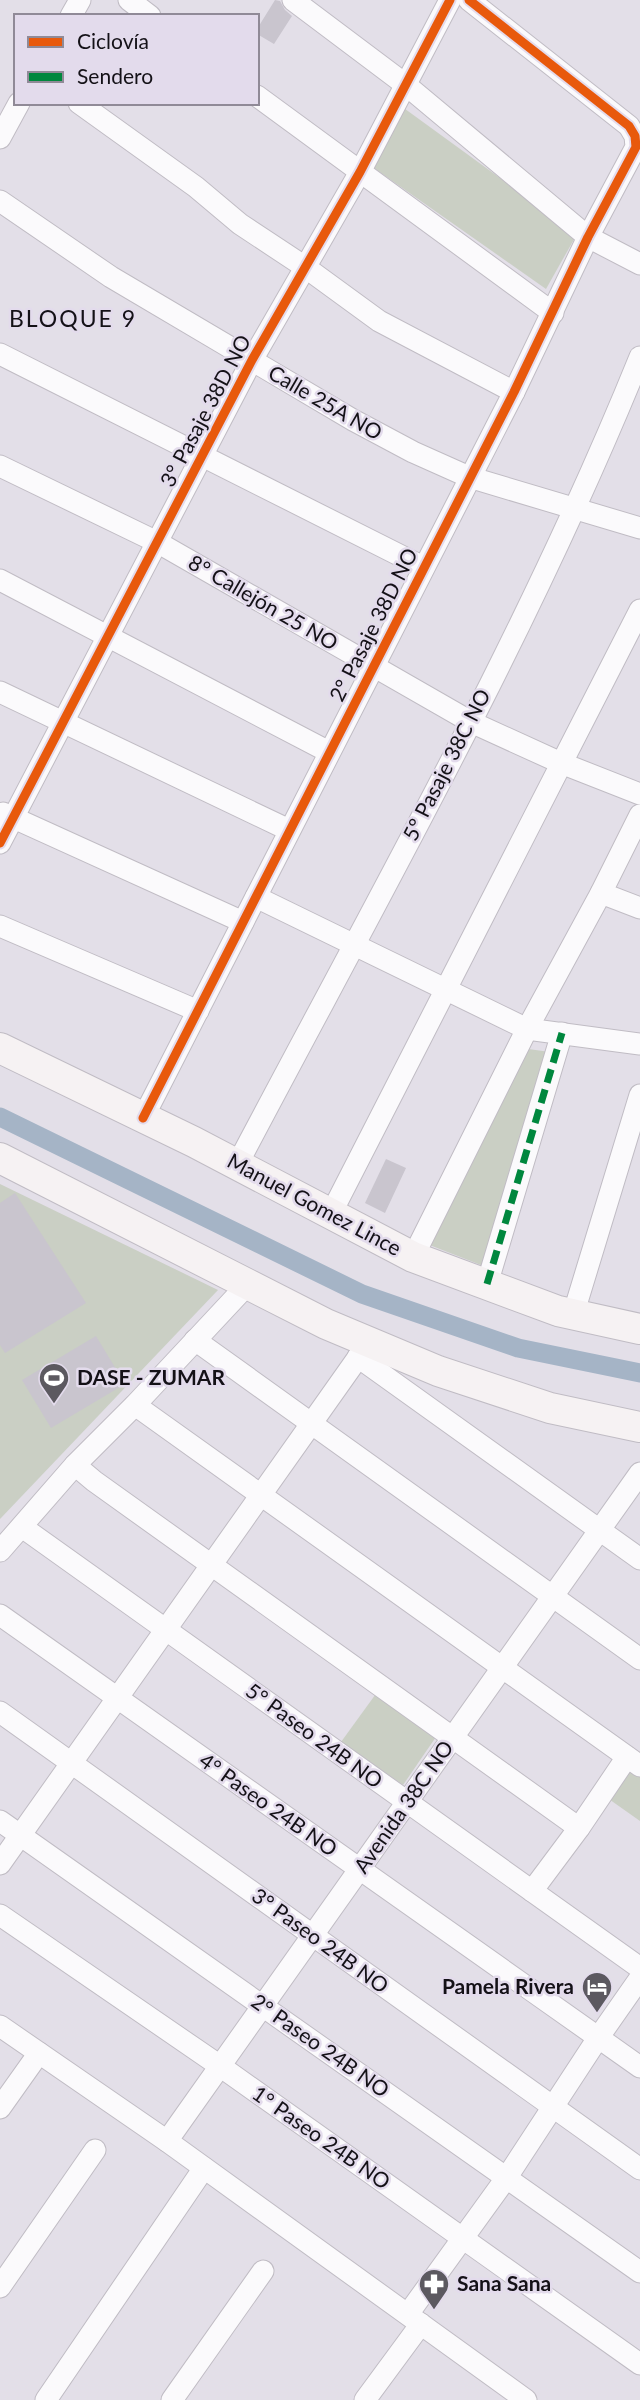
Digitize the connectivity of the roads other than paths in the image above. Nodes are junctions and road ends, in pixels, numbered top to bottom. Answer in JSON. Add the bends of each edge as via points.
{"nodes":[{"id":1,"x":129,"y":0,"type":"edge"},
{"id":2,"x":293,"y":0,"type":"edge"},
{"id":3,"x":450,"y":0,"type":"edge"},
{"id":4,"x":469,"y":0,"type":"edge"},
{"id":5,"x":147,"y":14,"type":"edge"},
{"id":6,"x":406,"y":85,"type":"junction"},
{"id":7,"x":259,"y":97,"type":"edge"},
{"id":8,"x":18,"y":105,"type":"edge"},
{"id":9,"x":82,"y":105,"type":"edge"},
{"id":10,"x":0,"y":138,"type":"edge"},
{"id":11,"x":360,"y":172,"type":"junction"},
{"id":12,"x":0,"y":201,"type":"edge"},
{"id":13,"x":588,"y":237,"type":"junction"},
{"id":14,"x":640,"y":264,"type":"edge"},
{"id":15,"x":305,"y":267,"type":"junction"},
{"id":16,"x":553,"y":313,"type":"junction"},
{"id":17,"x":0,"y":354,"type":"edge"},
{"id":18,"x":640,"y":357,"type":"edge"},
{"id":19,"x":252,"y":360,"type":"junction"},
{"id":20,"x":514,"y":392,"type":"junction"},
{"id":21,"x":202,"y":455,"type":"junction"},
{"id":22,"x":0,"y":466,"type":"edge"},
{"id":23,"x":469,"y":477,"type":"junction"},
{"id":24,"x":575,"y":507,"type":"junction"},
{"id":25,"x":640,"y":528,"type":"edge"},
{"id":26,"x":157,"y":542,"type":"junction"},
{"id":27,"x":423,"y":567,"type":"junction"},
{"id":28,"x":0,"y":580,"type":"edge"},
{"id":29,"x":640,"y":610,"type":"edge"},
{"id":30,"x":108,"y":635,"type":"junction"},
{"id":31,"x":373,"y":667,"type":"junction"},
{"id":32,"x":0,"y":692,"type":"edge"},
{"id":33,"x":63,"y":722,"type":"junction"},
{"id":34,"x":471,"y":722,"type":"junction"},
{"id":35,"x":330,"y":752,"type":"junction"},
{"id":36,"x":561,"y":763,"type":"junction"},
{"id":37,"x":640,"y":794,"type":"edge"},
{"id":38,"x":6,"y":815,"type":"edge"},
{"id":39,"x":640,"y":816,"type":"edge"},
{"id":40,"x":289,"y":830,"type":"junction"},
{"id":41,"x":0,"y":843,"type":"edge"},
{"id":42,"x":601,"y":893,"type":"junction"},
{"id":43,"x":256,"y":897,"type":"junction"},
{"id":44,"x":640,"y":908,"type":"edge"},
{"id":45,"x":243,"y":922,"type":"junction"},
{"id":46,"x":0,"y":926,"type":"edge"},
{"id":47,"x":353,"y":943,"type":"junction"},
{"id":48,"x":444,"y":989,"type":"junction"},
{"id":49,"x":198,"y":1011,"type":"junction"},
{"id":50,"x":527,"y":1029,"type":"junction"},
{"id":51,"x":562,"y":1033,"type":"junction"},
{"id":52,"x":640,"y":1044,"type":"edge"},
{"id":53,"x":0,"y":1048,"type":"edge"},
{"id":54,"x":640,"y":1095,"type":"edge"},
{"id":55,"x":143,"y":1118,"type":"junction"},
{"id":56,"x":0,"y":1158,"type":"edge"},
{"id":57,"x":237,"y":1165,"type":"junction"},
{"id":58,"x":338,"y":1200,"type":"dead end"},
{"id":59,"x":413,"y":1257,"type":"junction"},
{"id":60,"x":247,"y":1284,"type":"junction"},
{"id":61,"x":488,"y":1284,"type":"junction"},
{"id":62,"x":573,"y":1315,"type":"junction"},
{"id":63,"x":640,"y":1329,"type":"edge"},
{"id":64,"x":195,"y":1340,"type":"junction"},
{"id":65,"x":363,"y":1349,"type":"junction"},
{"id":66,"x":135,"y":1405,"type":"junction"},
{"id":67,"x":311,"y":1423,"type":"junction"},
{"id":68,"x":640,"y":1426,"type":"edge"},
{"id":69,"x":75,"y":1465,"type":"junction"},
{"id":70,"x":640,"y":1473,"type":"edge"},
{"id":71,"x":260,"y":1495,"type":"junction"},
{"id":72,"x":22,"y":1527,"type":"junction"},
{"id":73,"x":600,"y":1530,"type":"junction"},
{"id":74,"x":0,"y":1550,"type":"edge"},
{"id":75,"x":640,"y":1559,"type":"edge"},
{"id":76,"x":211,"y":1565,"type":"junction"},
{"id":77,"x":554,"y":1595,"type":"junction"},
{"id":78,"x":0,"y":1615,"type":"edge"},
{"id":79,"x":166,"y":1630,"type":"junction"},
{"id":80,"x":640,"y":1659,"type":"edge"},
{"id":81,"x":501,"y":1669,"type":"junction"},
{"id":82,"x":117,"y":1698,"type":"junction"},
{"id":83,"x":0,"y":1712,"type":"edge"},
{"id":84,"x":453,"y":1738,"type":"junction"},
{"id":85,"x":633,"y":1761,"type":"edge"},
{"id":86,"x":71,"y":1763,"type":"junction"},
{"id":87,"x":407,"y":1802,"type":"junction"},
{"id":88,"x":0,"y":1821,"type":"edge"},
{"id":89,"x":579,"y":1828,"type":"junction"},
{"id":90,"x":21,"y":1834,"type":"junction"},
{"id":91,"x":0,"y":1864,"type":"edge"},
{"id":92,"x":359,"y":1869,"type":"junction"},
{"id":93,"x":532,"y":1891,"type":"junction"},
{"id":94,"x":0,"y":1915,"type":"edge"},
{"id":95,"x":313,"y":1935,"type":"junction"},
{"id":96,"x":640,"y":1968,"type":"edge"},
{"id":97,"x":640,"y":1978,"type":"edge"},
{"id":98,"x":263,"y":2005,"type":"junction"},
{"id":99,"x":0,"y":2026,"type":"edge"},
{"id":100,"x":598,"y":2038,"type":"junction"},
{"id":101,"x":39,"y":2053,"type":"junction"},
{"id":102,"x":220,"y":2066,"type":"junction"},
{"id":103,"x":640,"y":2067,"type":"edge"},
{"id":104,"x":0,"y":2108,"type":"edge"},
{"id":105,"x":553,"y":2108,"type":"junction"},
{"id":106,"x":167,"y":2141,"type":"junction"},
{"id":107,"x":95,"y":2150,"type":"dead end"},
{"id":108,"x":204,"y":2168,"type":"junction"},
{"id":109,"x":640,"y":2169,"type":"edge"},
{"id":110,"x":507,"y":2177,"type":"junction"},
{"id":111,"x":463,"y":2238,"type":"junction"},
{"id":112,"x":263,"y":2271,"type":"dead end"},
{"id":113,"x":640,"y":2272,"type":"edge"},
{"id":114,"x":0,"y":2287,"type":"edge"},
{"id":115,"x":414,"y":2319,"type":"junction"},
{"id":116,"x":640,"y":2364,"type":"edge"},
{"id":117,"x":46,"y":2400,"type":"edge"},
{"id":118,"x":172,"y":2400,"type":"edge"},
{"id":119,"x":365,"y":2400,"type":"edge"},
{"id":120,"x":526,"y":2400,"type":"edge"}],
"edges":[{"from":1,"to":5,"type":"street"},
{"from":2,"to":6,"type":"street"},
{"from":3,"to":6,"type":"street","name":"3° Pasaje 38D NO"},
{"from":4,"to":13,"type":"street","name":"2° Pasaje 38D NO","via":[[629,126],[635,136],[636,147]]},
{"from":6,"to":11,"type":"street","name":"3° Pasaje 38D NO"},
{"from":6,"to":13,"type":"street"},
{"from":7,"to":11,"type":"street"},
{"from":8,"to":10,"type":"street"},
{"from":9,"to":15,"type":"street"},
{"from":11,"to":15,"type":"street","name":"3° Pasaje 38D NO"},
{"from":11,"to":16,"type":"street"},
{"from":12,"to":19,"type":"street","name":"Calle 25A NO","via":[[111,277]]},
{"from":13,"to":14,"type":"street"},
{"from":13,"to":16,"type":"street","name":"2° Pasaje 38D NO"},
{"from":15,"to":19,"type":"street","name":"3° Pasaje 38D NO"},
{"from":15,"to":20,"type":"street","via":[[379,321]]},
{"from":16,"to":20,"type":"street","name":"2° Pasaje 38D NO"},
{"from":17,"to":21,"type":"street"},
{"from":18,"to":24,"type":"street","name":"5° Pasaje 38C NO"},
{"from":19,"to":21,"type":"street","name":"3° Pasaje 38D NO"},
{"from":19,"to":23,"type":"street","name":"Calle 25A NO","via":[[413,452]]},
{"from":20,"to":23,"type":"street","name":"2° Pasaje 38D NO"},
{"from":21,"to":26,"type":"street","name":"3° Pasaje 38D NO"},
{"from":21,"to":27,"type":"street"},
{"from":22,"to":26,"type":"street","name":"8° Callejón 25 NO"},
{"from":23,"to":24,"type":"street","name":"Calle 25A NO"},
{"from":23,"to":27,"type":"street","name":"2° Pasaje 38D NO"},
{"from":24,"to":25,"type":"street","name":"Calle 25A NO"},
{"from":24,"to":34,"type":"street","name":"5° Pasaje 38C NO"},
{"from":26,"to":30,"type":"street","name":"3° Pasaje 38D NO"},
{"from":26,"to":31,"type":"street","name":"8° Callejón 25 NO"},
{"from":27,"to":31,"type":"street","name":"2° Pasaje 38D NO"},
{"from":28,"to":30,"type":"street"},
{"from":29,"to":36,"type":"street"},
{"from":30,"to":33,"type":"street","name":"3° Pasaje 38D NO"},
{"from":30,"to":35,"type":"street"},
{"from":31,"to":34,"type":"street","name":"8° Callejón 25 NO"},
{"from":31,"to":35,"type":"street","name":"2° Pasaje 38D NO"},
{"from":32,"to":33,"type":"street"},
{"from":33,"to":38,"type":"street","name":"3° Pasaje 38D NO"},
{"from":33,"to":40,"type":"street"},
{"from":34,"to":36,"type":"street","name":"8° Callejón 25 NO"},
{"from":34,"to":47,"type":"street","name":"5° Pasaje 38C NO"},
{"from":35,"to":40,"type":"street","name":"2° Pasaje 38D NO"},
{"from":36,"to":37,"type":"street","name":"8° Callejón 25 NO"},
{"from":36,"to":48,"type":"street"},
{"from":38,"to":41,"type":"street","name":"3° Pasaje 38D NO"},
{"from":38,"to":45,"type":"street"},
{"from":39,"to":42,"type":"street"},
{"from":40,"to":43,"type":"street","name":"2° Pasaje 38D NO"},
{"from":42,"to":44,"type":"street"},
{"from":42,"to":50,"type":"street"},
{"from":43,"to":45,"type":"street","name":"2° Pasaje 38D NO"},
{"from":43,"to":47,"type":"street"},
{"from":45,"to":49,"type":"street","name":"2° Pasaje 38D NO"},
{"from":46,"to":49,"type":"street"},
{"from":47,"to":48,"type":"street"},
{"from":47,"to":57,"type":"street","name":"5° Pasaje 38C NO"},
{"from":48,"to":50,"type":"street"},
{"from":48,"to":58,"type":"street"},
{"from":49,"to":55,"type":"street","name":"2° Pasaje 38D NO"},
{"from":50,"to":51,"type":"street"},
{"from":50,"to":59,"type":"street"},
{"from":51,"to":52,"type":"street"},
{"from":51,"to":61,"type":"street"},
{"from":53,"to":55,"type":"main road","name":"Manuel Gomez Lince"},
{"from":54,"to":62,"type":"street"},
{"from":55,"to":57,"type":"main road","name":"Manuel Gomez Lince"},
{"from":56,"to":60,"type":"main road"},
{"from":57,"to":59,"type":"main road","name":"Manuel Gomez Lince"},
{"from":59,"to":61,"type":"main road","name":"Manuel Gomez Lince"},
{"from":60,"to":64,"type":"street"},
{"from":60,"to":65,"type":"main road","via":[[326,1324]]},
{"from":61,"to":62,"type":"main road","name":"Manuel Gomez Lince"},
{"from":62,"to":63,"type":"main road","name":"Manuel Gomez Lince"},
{"from":64,"to":66,"type":"street"},
{"from":64,"to":67,"type":"street"},
{"from":65,"to":67,"type":"street"},
{"from":65,"to":68,"type":"main road","via":[[550,1408]]},
{"from":65,"to":73,"type":"street"},
{"from":66,"to":69,"type":"street"},
{"from":66,"to":71,"type":"street"},
{"from":67,"to":71,"type":"street"},
{"from":67,"to":77,"type":"street"},
{"from":69,"to":72,"type":"street"},
{"from":69,"to":76,"type":"street"},
{"from":70,"to":73,"type":"street","name":"Avenida 38C NO"},
{"from":71,"to":76,"type":"street"},
{"from":71,"to":81,"type":"street"},
{"from":72,"to":74,"type":"street"},
{"from":72,"to":79,"type":"street","name":"5° Paseo 24B NO"},
{"from":73,"to":75,"type":"street"},
{"from":73,"to":77,"type":"street","name":"Avenida 38C NO"},
{"from":76,"to":79,"type":"street"},
{"from":76,"to":84,"type":"street"},
{"from":77,"to":80,"type":"street"},
{"from":77,"to":81,"type":"street","name":"Avenida 38C NO"},
{"from":78,"to":82,"type":"street","name":"4° Paseo 24B NO"},
{"from":79,"to":82,"type":"street"},
{"from":79,"to":87,"type":"street","name":"5° Paseo 24B NO"},
{"from":81,"to":84,"type":"street","name":"Avenida 38C NO"},
{"from":81,"to":85,"type":"street"},
{"from":82,"to":86,"type":"street"},
{"from":82,"to":92,"type":"street","name":"4° Paseo 24B NO"},
{"from":83,"to":86,"type":"street","name":"3° Paseo 24B NO"},
{"from":84,"to":87,"type":"street","name":"Avenida 38C NO"},
{"from":84,"to":89,"type":"street"},
{"from":85,"to":89,"type":"street"},
{"from":86,"to":90,"type":"street"},
{"from":86,"to":95,"type":"street","name":"3° Paseo 24B NO"},
{"from":87,"to":92,"type":"street","name":"Avenida 38C NO"},
{"from":87,"to":93,"type":"street","name":"5° Paseo 24B NO"},
{"from":88,"to":90,"type":"street","name":"2° Paseo 24B NO"},
{"from":89,"to":93,"type":"street"},
{"from":90,"to":91,"type":"street"},
{"from":90,"to":98,"type":"street","name":"2° Paseo 24B NO"},
{"from":92,"to":95,"type":"street","name":"Avenida 38C NO"},
{"from":92,"to":100,"type":"street","name":"4° Paseo 24B NO"},
{"from":93,"to":96,"type":"street","name":"5° Paseo 24B NO"},
{"from":94,"to":102,"type":"street","name":"1° Paseo 24B NO"},
{"from":95,"to":98,"type":"street","name":"Avenida 38C NO"},
{"from":95,"to":105,"type":"street","name":"3° Paseo 24B NO"},
{"from":97,"to":100,"type":"street"},
{"from":98,"to":102,"type":"street","name":"Avenida 38C NO"},
{"from":98,"to":110,"type":"street","name":"2° Paseo 24B NO"},
{"from":99,"to":101,"type":"street"},
{"from":100,"to":103,"type":"street","name":"4° Paseo 24B NO"},
{"from":100,"to":105,"type":"street"},
{"from":101,"to":104,"type":"street"},
{"from":101,"to":106,"type":"street"},
{"from":102,"to":106,"type":"street","name":"Avenida 38C NO"},
{"from":102,"to":111,"type":"street","name":"1° Paseo 24B NO"},
{"from":105,"to":109,"type":"street","name":"3° Paseo 24B NO"},
{"from":105,"to":110,"type":"street"},
{"from":106,"to":108,"type":"street"},
{"from":107,"to":114,"type":"street"},
{"from":108,"to":115,"type":"street"},
{"from":108,"to":117,"type":"street"},
{"from":110,"to":111,"type":"street"},
{"from":110,"to":113,"type":"street","name":"2° Paseo 24B NO"},
{"from":111,"to":115,"type":"street"},
{"from":111,"to":116,"type":"street","name":"1° Paseo 24B NO"},
{"from":112,"to":118,"type":"street"},
{"from":115,"to":119,"type":"street"},
{"from":115,"to":120,"type":"street"}]}
